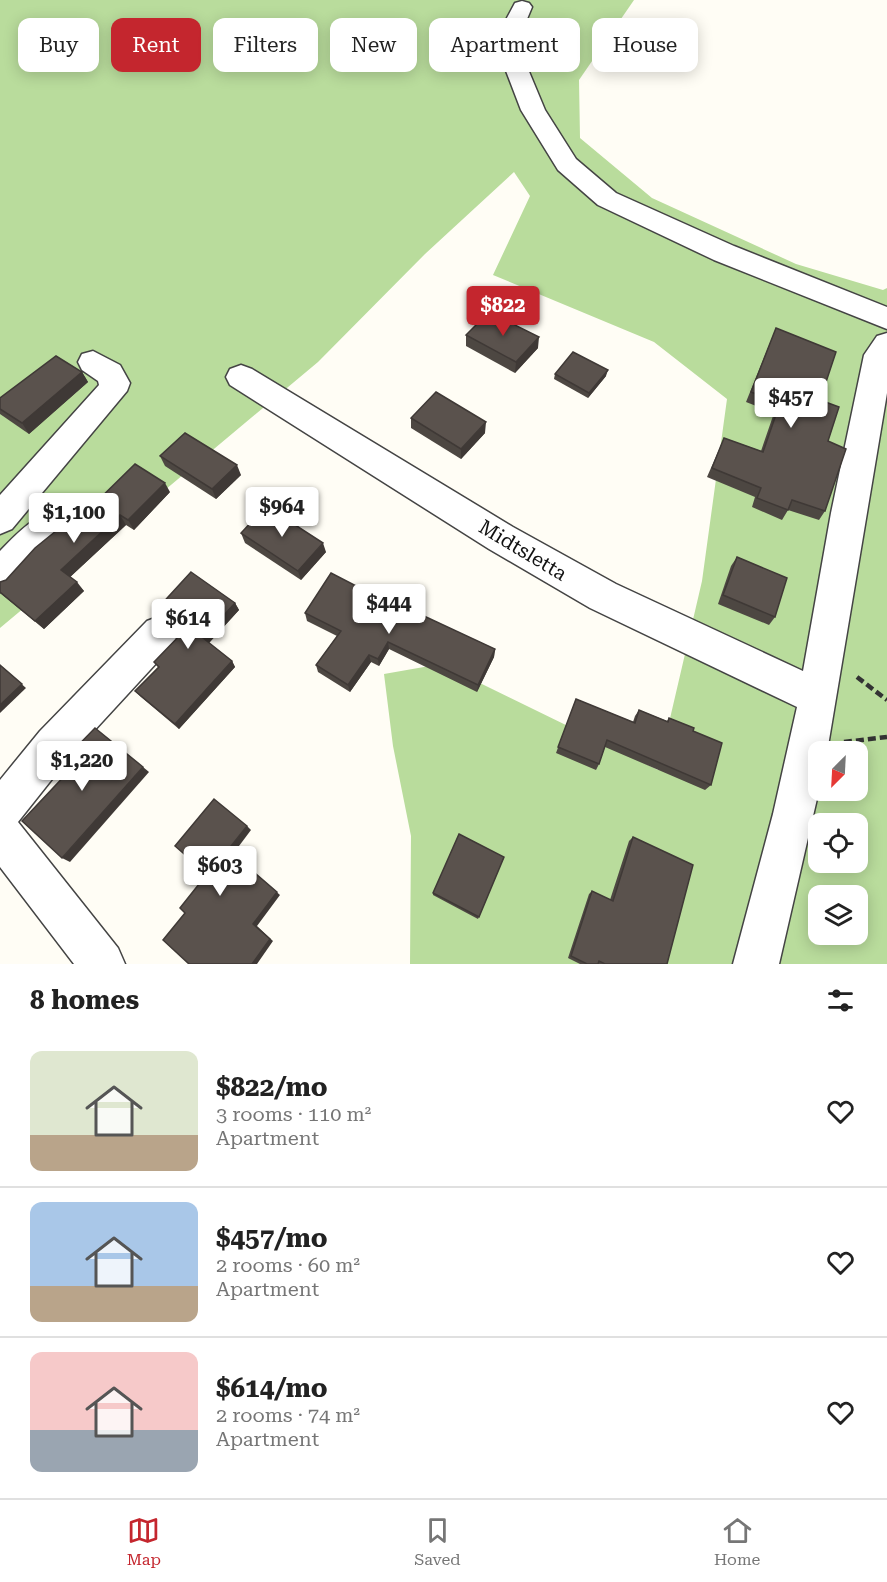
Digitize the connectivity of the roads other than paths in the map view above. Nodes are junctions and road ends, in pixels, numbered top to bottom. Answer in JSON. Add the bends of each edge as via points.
{"nodes":[{"id":1,"x":522,"y":7,"type":"dead end"},
{"id":2,"x":887,"y":318,"type":"edge"},
{"id":3,"x":887,"y":344,"type":"edge"},
{"id":4,"x":93,"y":362,"type":"dead end"},
{"id":5,"x":241,"y":377,"type":"dead end"},
{"id":6,"x":0,"y":519,"type":"edge"},
{"id":7,"x":61,"y":520,"type":"dead end"},
{"id":8,"x":0,"y":576,"type":"edge"},
{"id":9,"x":160,"y":633,"type":"dead end"},
{"id":10,"x":818,"y":697,"type":"junction"},
{"id":11,"x":0,"y":812,"type":"edge"},
{"id":12,"x":0,"y":833,"type":"edge"},
{"id":13,"x":102,"y":964,"type":"edge"},
{"id":14,"x":756,"y":964,"type":"edge"}],
"edges":[{"from":1,"to":2,"type":"lane","via":[[511,31],[509,50],[533,111],[567,164],[608,199],[724,253]]},
{"from":3,"to":10,"type":"lane","via":[[879,355],[848,513]]},
{"from":4,"to":6,"type":"lane","via":[[109,373],[115,383],[112,391]]},
{"from":5,"to":10,"type":"lane","name":"Midtsletta","via":[[603,597]]},
{"from":7,"to":8,"type":"lane","via":[[28,544]]},
{"from":9,"to":11,"type":"lane","via":[[54,745]]},
{"from":10,"to":14,"type":"lane","via":[[794,814]]},
{"from":12,"to":13,"type":"lane"}]}
